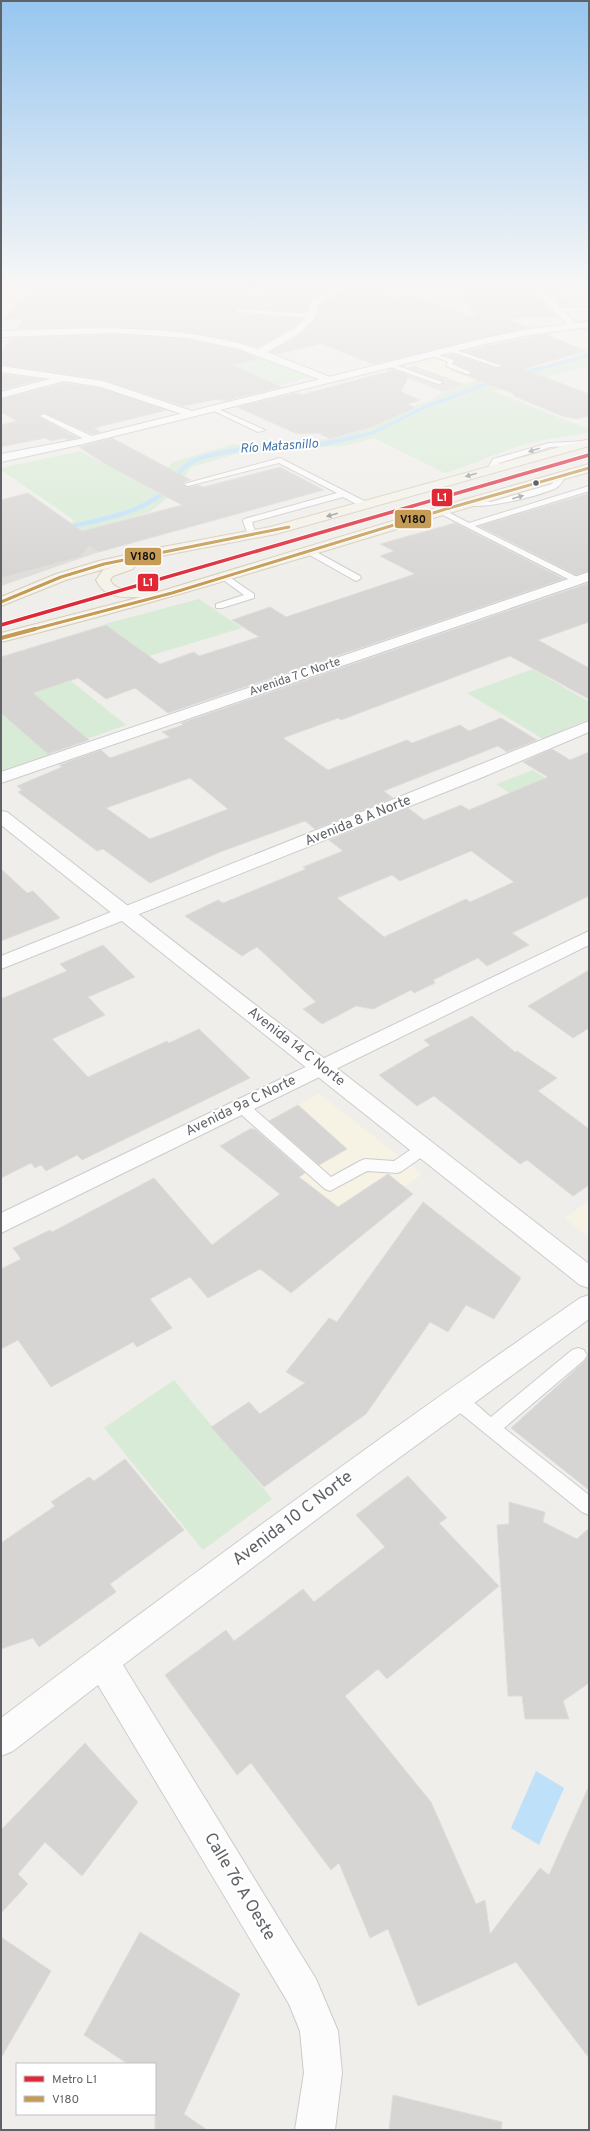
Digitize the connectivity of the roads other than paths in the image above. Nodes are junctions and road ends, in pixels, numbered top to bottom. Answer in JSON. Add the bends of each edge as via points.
{"nodes":[{"id":1,"x":39,"y":385,"type":"edge"},
{"id":2,"x":107,"y":385,"type":"edge"},
{"id":3,"x":307,"y":385,"type":"edge"},
{"id":4,"x":1,"y":395,"type":"edge"},
{"id":5,"x":214,"y":409,"type":"junction"},
{"id":6,"x":191,"y":414,"type":"junction"},
{"id":7,"x":44,"y":416,"type":"dead end"},
{"id":8,"x":261,"y":430,"type":"dead end"},
{"id":9,"x":91,"y":439,"type":"junction"},
{"id":10,"x":588,"y":442,"type":"edge"},
{"id":11,"x":1,"y":458,"type":"edge"},
{"id":12,"x":589,"y":468,"type":"edge"},
{"id":13,"x":188,"y":484,"type":"dead end"},
{"id":14,"x":589,"y":488,"type":"edge"},
{"id":15,"x":344,"y":494,"type":"junction"},
{"id":16,"x":365,"y":505,"type":"junction"},
{"id":17,"x":439,"y":511,"type":"junction"},
{"id":18,"x":468,"y":526,"type":"junction"},
{"id":19,"x":246,"y":537,"type":"junction"},
{"id":20,"x":309,"y":551,"type":"junction"},
{"id":21,"x":225,"y":577,"type":"junction"},
{"id":22,"x":357,"y":578,"type":"dead end"},
{"id":23,"x":582,"y":578,"type":"edge"},
{"id":24,"x":202,"y":584,"type":"junction"},
{"id":25,"x":28,"y":591,"type":"junction"},
{"id":26,"x":1,"y":598,"type":"edge"},
{"id":27,"x":1,"y":602,"type":"edge"},
{"id":28,"x":219,"y":606,"type":"dead end"},
{"id":29,"x":1,"y":638,"type":"edge"},
{"id":30,"x":589,"y":726,"type":"edge"},
{"id":31,"x":1,"y":778,"type":"edge"},
{"id":32,"x":1,"y":816,"type":"edge"},
{"id":33,"x":126,"y":913,"type":"junction"},
{"id":34,"x":589,"y":937,"type":"edge"},
{"id":35,"x":1,"y":963,"type":"edge"},
{"id":36,"x":321,"y":1067,"type":"junction"},
{"id":37,"x":241,"y":1106,"type":"junction"},
{"id":38,"x":424,"y":1148,"type":"junction"},
{"id":39,"x":1,"y":1224,"type":"edge"},
{"id":40,"x":589,"y":1278,"type":"edge"},
{"id":41,"x":589,"y":1305,"type":"edge"},
{"id":42,"x":578,"y":1355,"type":"dead end"},
{"id":43,"x":455,"y":1399,"type":"junction"},
{"id":44,"x":492,"y":1428,"type":"junction"},
{"id":45,"x":589,"y":1506,"type":"edge"},
{"id":46,"x":102,"y":1661,"type":"junction"},
{"id":47,"x":1,"y":1739,"type":"edge"},
{"id":48,"x":315,"y":2130,"type":"edge"}],
"edges":[{"from":1,"to":4,"type":"street"},
{"from":2,"to":6,"type":"street"},
{"from":3,"to":5,"type":"street"},
{"from":5,"to":6,"type":"street"},
{"from":5,"to":8,"type":"lane"},
{"from":6,"to":9,"type":"street"},
{"from":7,"to":9,"type":"lane"},
{"from":9,"to":11,"type":"street"},
{"from":10,"to":16,"type":"main road","one_way":true},
{"from":17,"to":12,"type":"main road","one_way":true},
{"from":13,"to":15,"type":"lane","via":[[280,460]]},
{"from":14,"to":18,"type":"lane"},
{"from":15,"to":16,"type":"lane"},
{"from":15,"to":19,"type":"lane","via":[[246,520]]},
{"from":16,"to":19,"type":"main road","one_way":true},
{"from":17,"to":18,"type":"lane"},
{"from":17,"to":20,"type":"main road"},
{"from":18,"to":23,"type":"lane"},
{"from":19,"to":24,"type":"main road","via":[[122,568],[108,573],[103,580],[105,585],[113,590],[132,593]]},
{"from":19,"to":25,"type":"main road","via":[[104,564],[61,577]]},
{"from":20,"to":21,"type":"main road"},
{"from":20,"to":22,"type":"lane"},
{"from":21,"to":24,"type":"main road"},
{"from":21,"to":28,"type":"lane","via":[[251,596]]},
{"from":23,"to":31,"type":"street","name":"Avenida 7 C Norte"},
{"from":24,"to":29,"type":"main road"},
{"from":25,"to":26,"type":"main road"},
{"from":25,"to":27,"type":"main road"},
{"from":30,"to":33,"type":"street","name":"Avenida 8 A Norte","via":[[476,774]]},
{"from":32,"to":33,"type":"street","name":"Avenida 14 C Norte"},
{"from":33,"to":35,"type":"street","name":"Avenida 8 A Norte"},
{"from":33,"to":36,"type":"street","name":"Avenida 14 C Norte"},
{"from":34,"to":36,"type":"street","name":"Avenida 9a C Norte"},
{"from":36,"to":37,"type":"street","name":"Avenida 9a C Norte"},
{"from":36,"to":38,"type":"street","name":"Avenida 14 C Norte"},
{"from":37,"to":38,"type":"lane","via":[[330,1185],[365,1165],[397,1167]]},
{"from":37,"to":39,"type":"street","name":"Avenida 9a C Norte"},
{"from":38,"to":40,"type":"street","name":"Avenida 14 C Norte"},
{"from":41,"to":43,"type":"street","name":"Avenida 10 C Norte"},
{"from":42,"to":44,"type":"lane"},
{"from":43,"to":44,"type":"lane"},
{"from":43,"to":46,"type":"street","name":"Avenida 10 C Norte"},
{"from":44,"to":45,"type":"lane"},
{"from":46,"to":47,"type":"street","name":"Avenida 10 C Norte"},
{"from":46,"to":48,"type":"street","name":"Calle 76 A Oeste","via":[[303,1992],[319,2031],[322,2066]]}]}
